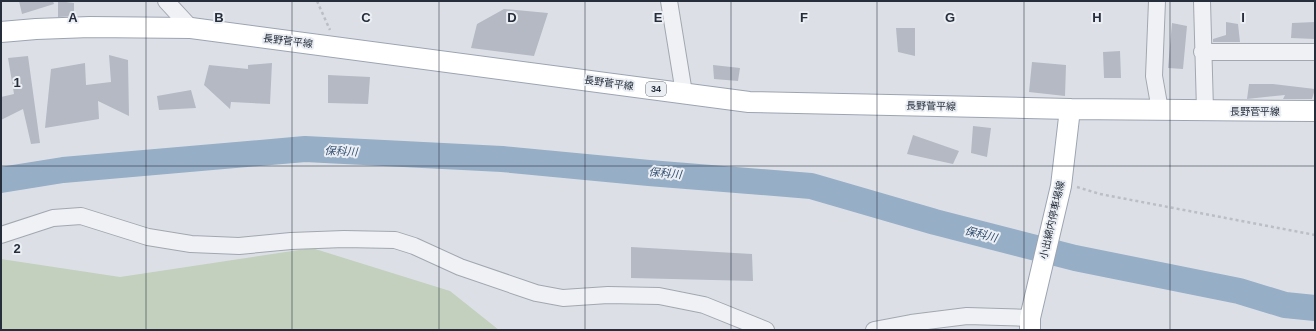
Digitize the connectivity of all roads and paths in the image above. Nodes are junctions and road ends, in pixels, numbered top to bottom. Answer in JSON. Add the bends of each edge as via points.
{"nodes":[{"id":1,"x":166,"y":1,"type":"edge"},
{"id":2,"x":317,"y":1,"type":"edge"},
{"id":3,"x":669,"y":1,"type":"edge"},
{"id":4,"x":1157,"y":1,"type":"edge"},
{"id":5,"x":1202,"y":1,"type":"edge"},
{"id":6,"x":191,"y":28,"type":"junction"},
{"id":7,"x":1,"y":32,"type":"edge"},
{"id":8,"x":338,"y":47,"type":"junction"},
{"id":9,"x":1202,"y":52,"type":"junction"},
{"id":10,"x":1315,"y":52,"type":"edge"},
{"id":11,"x":684,"y":93,"type":"junction"},
{"id":12,"x":1070,"y":109,"type":"junction"},
{"id":13,"x":1160,"y":110,"type":"junction"},
{"id":14,"x":1205,"y":110,"type":"junction"},
{"id":15,"x":1315,"y":111,"type":"edge"},
{"id":16,"x":1061,"y":184,"type":"junction"},
{"id":17,"x":1315,"y":234,"type":"edge"},
{"id":18,"x":1,"y":235,"type":"edge"},
{"id":19,"x":1030,"y":324,"type":"edge"},
{"id":20,"x":745,"y":327,"type":"edge"},
{"id":21,"x":766,"y":330,"type":"edge"},
{"id":22,"x":874,"y":330,"type":"edge"}],
"edges":[{"from":1,"to":6,"type":"street"},
{"from":2,"to":8,"type":"path"},
{"from":3,"to":11,"type":"street"},
{"from":4,"to":13,"type":"street","via":[[1154,76]]},
{"from":5,"to":9,"type":"street"},
{"from":6,"to":7,"type":"main road","name":"長野菅平線","number":"34","via":[[36,28]]},
{"from":6,"to":8,"type":"main road","name":"長野菅平線","number":"34"},
{"from":8,"to":11,"type":"main road","name":"長野菅平線","number":"34"},
{"from":9,"to":10,"type":"street"},
{"from":9,"to":14,"type":"street"},
{"from":11,"to":12,"type":"main road","name":"長野菅平線","number":"34","via":[[749,102]]},
{"from":12,"to":13,"type":"main road","name":"長野菅平線","number":"34"},
{"from":12,"to":16,"type":"main road","name":"小出綿内停車場線"},
{"from":13,"to":14,"type":"main road","name":"長野菅平線","number":"34"},
{"from":14,"to":15,"type":"main road","name":"長野菅平線","number":"34"},
{"from":16,"to":17,"type":"path","via":[[1100,194]]},
{"from":16,"to":19,"type":"main road","name":"小出綿内停車場線"},
{"from":18,"to":20,"type":"street","via":[[53,218],[81,216],[148,237],[191,244],[239,246],[291,241],[395,240],[536,294],[563,298],[608,295],[659,296],[704,305]]},
{"from":19,"to":22,"type":"street","via":[[967,316]]},
{"from":20,"to":21,"type":"street"}]}
